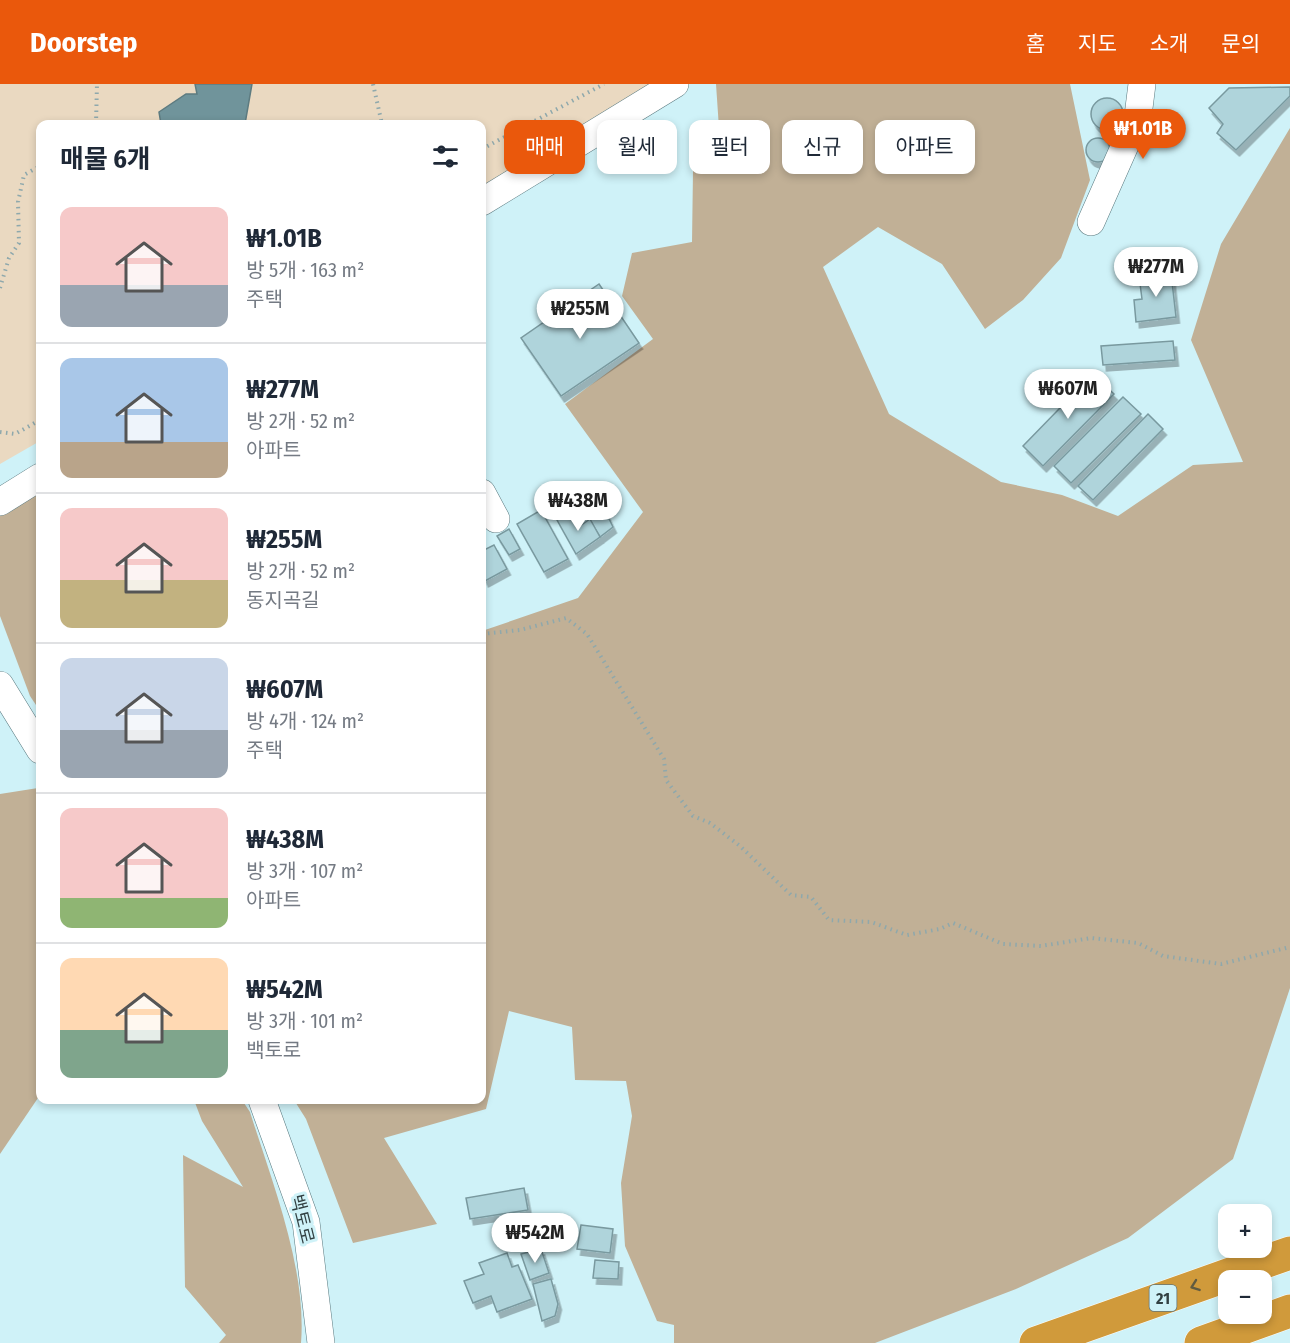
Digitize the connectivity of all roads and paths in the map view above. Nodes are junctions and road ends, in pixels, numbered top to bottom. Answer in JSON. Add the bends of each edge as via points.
{"nodes":[{"id":1,"x":97,"y":84,"type":"edge"},
{"id":2,"x":373,"y":84,"type":"edge"},
{"id":3,"x":604,"y":84,"type":"edge"},
{"id":4,"x":675,"y":84,"type":"edge"},
{"id":5,"x":1142,"y":84,"type":"edge"},
{"id":6,"x":96,"y":120,"type":"edge"},
{"id":7,"x":381,"y":120,"type":"edge"},
{"id":8,"x":486,"y":147,"type":"edge"},
{"id":9,"x":36,"y":168,"type":"edge"},
{"id":10,"x":486,"y":200,"type":"edge"},
{"id":11,"x":1091,"y":222,"type":"dead end"},
{"id":12,"x":0,"y":288,"type":"edge"},
{"id":13,"x":36,"y":422,"type":"edge"},
{"id":14,"x":0,"y":432,"type":"edge"},
{"id":15,"x":36,"y":480,"type":"edge"},
{"id":16,"x":486,"y":500,"type":"edge"},
{"id":17,"x":0,"y":502,"type":"edge"},
{"id":18,"x":496,"y":519,"type":"dead end"},
{"id":19,"x":486,"y":634,"type":"edge"},
{"id":20,"x":0,"y":685,"type":"edge"},
{"id":21,"x":36,"y":744,"type":"edge"},
{"id":22,"x":1290,"y":947,"type":"edge"},
{"id":23,"x":263,"y":1104,"type":"edge"},
{"id":24,"x":1290,"y":1253,"type":"edge"},
{"id":25,"x":1290,"y":1311,"type":"edge"},
{"id":26,"x":321,"y":1343,"type":"edge"},
{"id":27,"x":1036,"y":1343,"type":"edge"},
{"id":28,"x":1201,"y":1343,"type":"edge"}],
"edges":[{"from":1,"to":6,"type":"path"},
{"from":2,"to":7,"type":"path"},
{"from":3,"to":8,"type":"path"},
{"from":4,"to":10,"type":"street"},
{"from":5,"to":11,"type":"street","via":[[1138,116]]},
{"from":9,"to":12,"type":"path","via":[[24,175],[18,202],[19,243],[9,258]]},
{"from":13,"to":14,"type":"path","via":[[15,434]]},
{"from":15,"to":17,"type":"street"},
{"from":16,"to":18,"type":"street"},
{"from":19,"to":22,"type":"path","via":[[566,618],[587,634],[664,759],[666,780],[693,816],[710,823],[740,846],[791,894],[811,897],[829,920],[871,922],[907,935],[953,923],[1003,944],[1041,946],[1091,938],[1138,943],[1163,956],[1221,964]]},
{"from":20,"to":21,"type":"street"},
{"from":23,"to":26,"type":"street","name":"백토로","via":[[306,1222]]},
{"from":24,"to":27,"type":"highway","number":"21","one_way":true},
{"from":25,"to":28,"type":"highway"}]}
